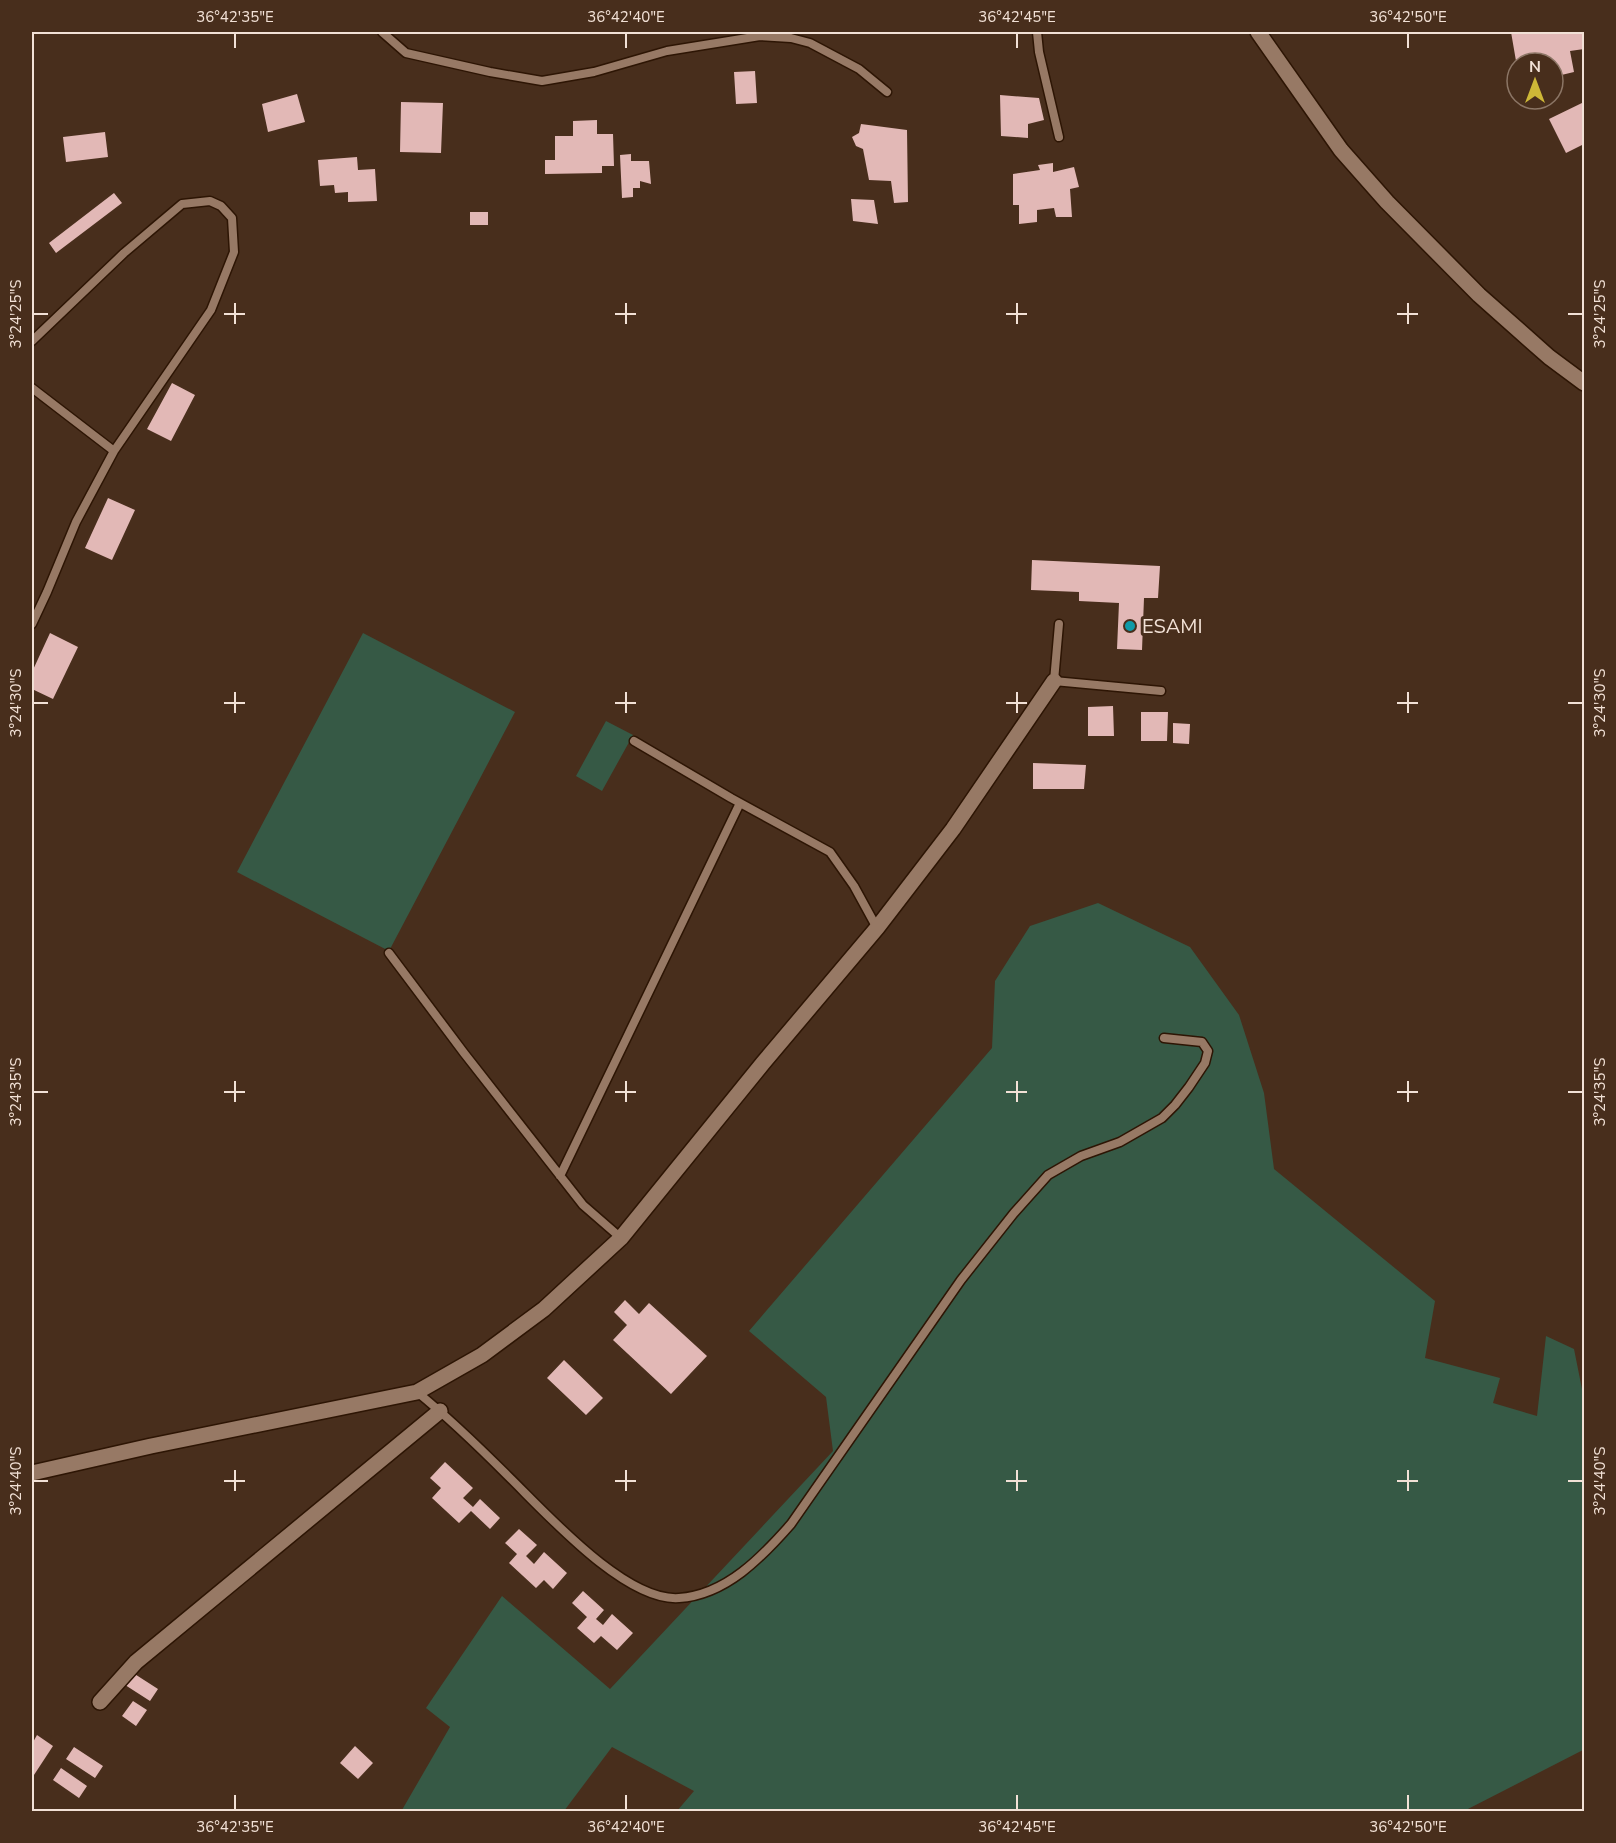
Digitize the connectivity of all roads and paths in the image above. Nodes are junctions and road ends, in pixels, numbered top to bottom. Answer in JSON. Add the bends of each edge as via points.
{"nodes":[{"id":1,"x":382,"y":32,"type":"edge"},
{"id":2,"x":1037,"y":32,"type":"edge"},
{"id":3,"x":1258,"y":32,"type":"edge"},
{"id":4,"x":887,"y":92,"type":"dead end"},
{"id":5,"x":1059,"y":138,"type":"dead end"},
{"id":6,"x":32,"y":341,"type":"edge"},
{"id":7,"x":1584,"y":383,"type":"edge"},
{"id":8,"x":32,"y":388,"type":"edge"},
{"id":9,"x":114,"y":451,"type":"junction"},
{"id":10,"x":32,"y":624,"type":"edge"},
{"id":11,"x":1059,"y":624,"type":"dead end"},
{"id":12,"x":1054,"y":681,"type":"junction"},
{"id":13,"x":1161,"y":691,"type":"dead end"},
{"id":14,"x":634,"y":741,"type":"dead end"},
{"id":15,"x":740,"y":803,"type":"junction"},
{"id":16,"x":877,"y":928,"type":"junction"},
{"id":17,"x":389,"y":953,"type":"dead end"},
{"id":18,"x":1164,"y":1038,"type":"dead end"},
{"id":19,"x":560,"y":1176,"type":"junction"},
{"id":20,"x":621,"y":1238,"type":"junction"},
{"id":21,"x":417,"y":1392,"type":"junction"},
{"id":22,"x":440,"y":1411,"type":"junction"},
{"id":23,"x":32,"y":1473,"type":"edge"},
{"id":24,"x":100,"y":1702,"type":"dead end"}],
"edges":[{"from":1,"to":4,"type":"lane","via":[[406,53],[542,81],[594,72],[668,51],[760,36],[791,38],[810,43],[860,69]]},
{"from":2,"to":5,"type":"lane"},
{"from":3,"to":7,"type":"street","via":[[1341,150],[1387,202],[1479,295]]},
{"from":6,"to":9,"type":"lane","via":[[182,204],[210,201],[222,206],[232,218],[234,252],[210,310]]},
{"from":8,"to":9,"type":"lane"},
{"from":9,"to":10,"type":"lane","via":[[76,522]]},
{"from":11,"to":12,"type":"lane"},
{"from":12,"to":13,"type":"lane"},
{"from":12,"to":16,"type":"street","via":[[953,829]]},
{"from":14,"to":15,"type":"lane"},
{"from":15,"to":16,"type":"lane","via":[[830,852]]},
{"from":15,"to":19,"type":"lane"},
{"from":16,"to":20,"type":"street"},
{"from":17,"to":19,"type":"lane"},
{"from":18,"to":22,"type":"lane","via":[[1202,1042],[1208,1051],[1205,1063],[1175,1105],[1162,1118],[1120,1142],[1081,1156],[1048,1175],[961,1280],[791,1524],[762,1557],[707,1592],[670,1598],[632,1584],[591,1556]]},
{"from":19,"to":20,"type":"lane","via":[[583,1205]]},
{"from":20,"to":21,"type":"street","via":[[544,1309],[482,1355]]},
{"from":21,"to":22,"type":"lane"},
{"from":21,"to":23,"type":"street"},
{"from":22,"to":24,"type":"street","via":[[136,1662]]}]}
